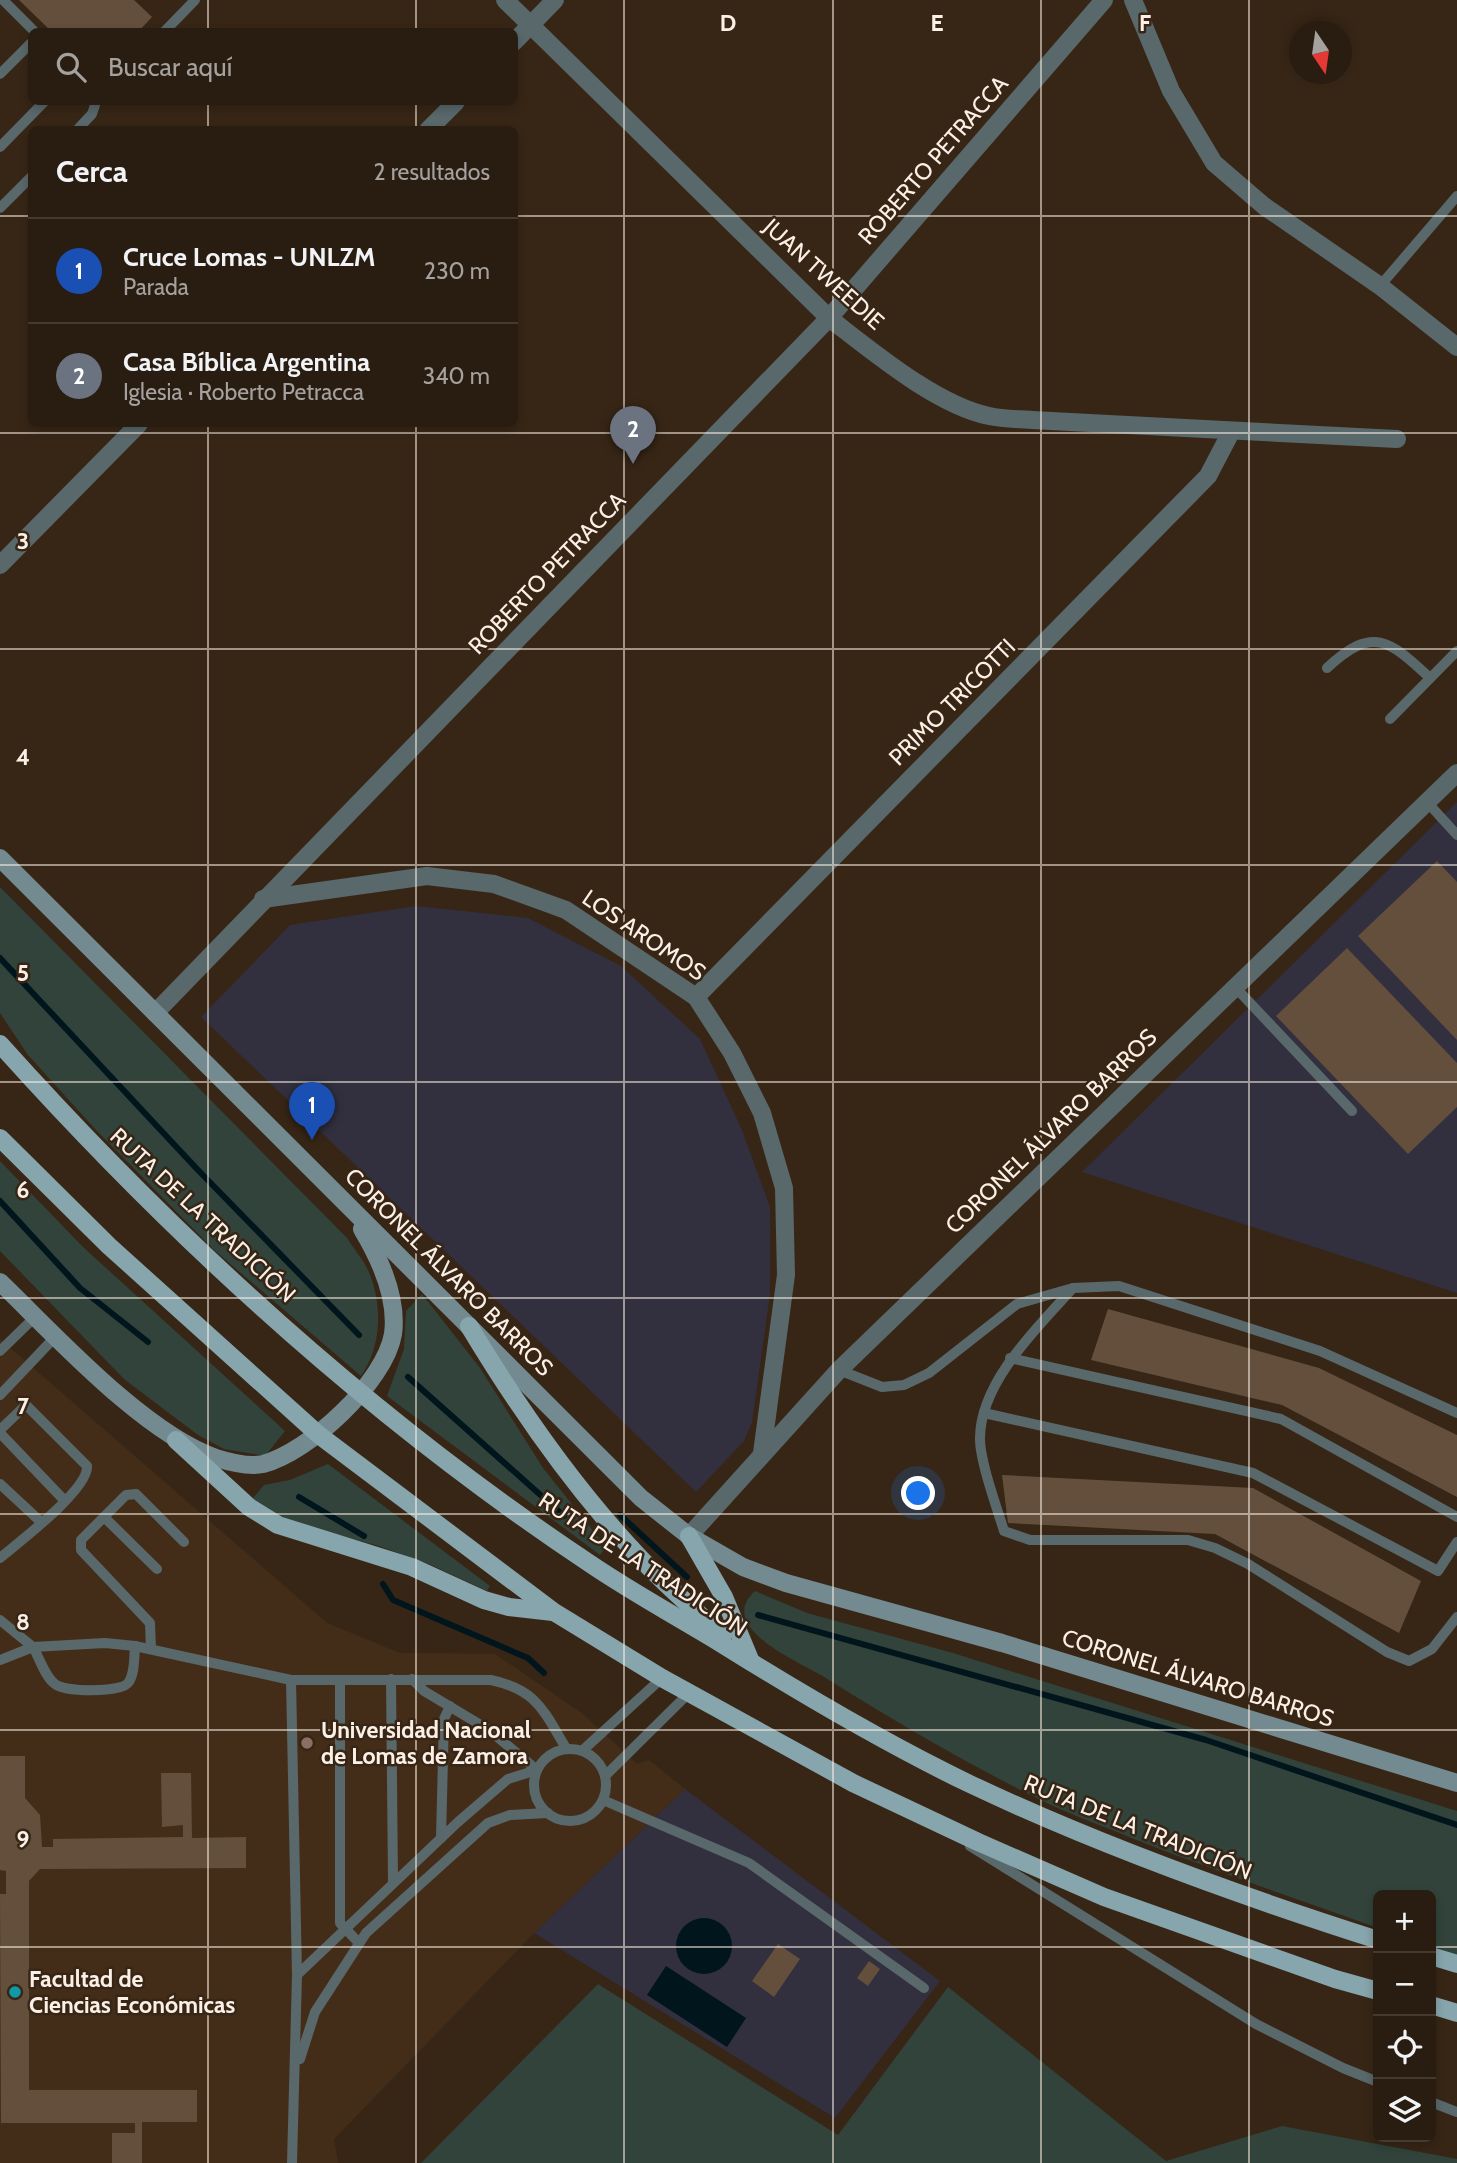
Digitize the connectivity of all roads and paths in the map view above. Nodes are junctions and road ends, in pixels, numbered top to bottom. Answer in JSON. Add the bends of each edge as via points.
{"nodes":[{"id":1,"x":195,"y":0,"type":"edge"},
{"id":2,"x":505,"y":0,"type":"edge"},
{"id":3,"x":555,"y":0,"type":"edge"},
{"id":4,"x":1104,"y":0,"type":"edge"},
{"id":5,"x":1133,"y":0,"type":"edge"},
{"id":6,"x":2,"y":1,"type":"edge"},
{"id":7,"x":531,"y":25,"type":"junction"},
{"id":8,"x":31,"y":28,"type":"edge"},
{"id":9,"x":168,"y":28,"type":"edge"},
{"id":10,"x":518,"y":38,"type":"edge"},
{"id":11,"x":28,"y":46,"type":"edge"},
{"id":12,"x":0,"y":74,"type":"edge"},
{"id":13,"x":41,"y":105,"type":"edge"},
{"id":14,"x":95,"y":105,"type":"edge"},
{"id":15,"x":453,"y":105,"type":"edge"},
{"id":16,"x":81,"y":126,"type":"edge"},
{"id":17,"x":432,"y":126,"type":"edge"},
{"id":18,"x":0,"y":147,"type":"edge"},
{"id":19,"x":28,"y":180,"type":"edge"},
{"id":20,"x":1457,"y":196,"type":"edge"},
{"id":21,"x":0,"y":208,"type":"edge"},
{"id":22,"x":1380,"y":286,"type":"junction"},
{"id":23,"x":829,"y":318,"type":"junction"},
{"id":24,"x":1457,"y":348,"type":"edge"},
{"id":25,"x":136,"y":427,"type":"edge"},
{"id":26,"x":1231,"y":432,"type":"junction"},
{"id":27,"x":1397,"y":439,"type":"dead end"},
{"id":28,"x":0,"y":565,"type":"edge"},
{"id":29,"x":1457,"y":651,"type":"edge"},
{"id":30,"x":1327,"y":668,"type":"dead end"},
{"id":31,"x":1430,"y":678,"type":"junction"},
{"id":32,"x":1390,"y":719,"type":"dead end"},
{"id":33,"x":1457,"y":773,"type":"edge"},
{"id":34,"x":1427,"y":802,"type":"junction"},
{"id":35,"x":1457,"y":835,"type":"edge"},
{"id":36,"x":0,"y":858,"type":"edge"},
{"id":37,"x":263,"y":899,"type":"junction"},
{"id":38,"x":1235,"y":987,"type":"junction"},
{"id":39,"x":696,"y":997,"type":"junction"},
{"id":40,"x":155,"y":1013,"type":"junction"},
{"id":41,"x":0,"y":1037,"type":"edge"},
{"id":42,"x":0,"y":1044,"type":"edge"},
{"id":43,"x":16,"y":1062,"type":"junction"},
{"id":44,"x":1352,"y":1111,"type":"dead end"},
{"id":45,"x":0,"y":1138,"type":"edge"},
{"id":46,"x":342,"y":1200,"type":"junction"},
{"id":47,"x":0,"y":1282,"type":"edge"},
{"id":48,"x":1073,"y":1288,"type":"junction"},
{"id":49,"x":36,"y":1317,"type":"junction"},
{"id":50,"x":469,"y":1326,"type":"junction"},
{"id":51,"x":56,"y":1336,"type":"junction"},
{"id":52,"x":0,"y":1352,"type":"edge"},
{"id":53,"x":1010,"y":1358,"type":"junction"},
{"id":54,"x":839,"y":1370,"type":"junction"},
{"id":55,"x":360,"y":1392,"type":"junction"},
{"id":56,"x":0,"y":1395,"type":"edge"},
{"id":57,"x":984,"y":1413,"type":"junction"},
{"id":58,"x":1457,"y":1413,"type":"edge"},
{"id":59,"x":0,"y":1431,"type":"edge"},
{"id":60,"x":319,"y":1436,"type":"junction"},
{"id":61,"x":176,"y":1440,"type":"junction"},
{"id":62,"x":762,"y":1453,"type":"junction"},
{"id":63,"x":0,"y":1484,"type":"edge"},
{"id":64,"x":64,"y":1500,"type":"junction"},
{"id":65,"x":104,"y":1517,"type":"junction"},
{"id":66,"x":1457,"y":1517,"type":"edge"},
{"id":67,"x":41,"y":1522,"type":"junction"},
{"id":68,"x":689,"y":1536,"type":"junction"},
{"id":69,"x":184,"y":1542,"type":"dead end"},
{"id":70,"x":1457,"y":1542,"type":"edge"},
{"id":71,"x":0,"y":1558,"type":"edge"},
{"id":72,"x":157,"y":1569,"type":"dead end"},
{"id":73,"x":554,"y":1612,"type":"junction"},
{"id":74,"x":1457,"y":1617,"type":"edge"},
{"id":75,"x":0,"y":1620,"type":"edge"},
{"id":76,"x":135,"y":1646,"type":"junction"},
{"id":77,"x":33,"y":1647,"type":"junction"},
{"id":78,"x":152,"y":1649,"type":"junction"},
{"id":79,"x":0,"y":1660,"type":"edge"},
{"id":80,"x":751,"y":1662,"type":"junction"},
{"id":81,"x":662,"y":1678,"type":"junction"},
{"id":82,"x":391,"y":1679,"type":"junction"},
{"id":83,"x":412,"y":1679,"type":"junction"},
{"id":84,"x":291,"y":1680,"type":"junction"},
{"id":85,"x":340,"y":1681,"type":"junction"},
{"id":86,"x":690,"y":1692,"type":"junction"},
{"id":87,"x":450,"y":1706,"type":"junction"},
{"id":88,"x":566,"y":1748,"type":"junction"},
{"id":89,"x":583,"y":1750,"type":"junction"},
{"id":90,"x":537,"y":1770,"type":"junction"},
{"id":91,"x":606,"y":1775,"type":"junction"},
{"id":92,"x":1457,"y":1783,"type":"edge"},
{"id":93,"x":603,"y":1800,"type":"junction"},
{"id":94,"x":911,"y":1810,"type":"junction"},
{"id":95,"x":548,"y":1814,"type":"junction"},
{"id":96,"x":458,"y":1822,"type":"junction"},
{"id":97,"x":474,"y":1836,"type":"junction"},
{"id":98,"x":441,"y":1838,"type":"junction"},
{"id":99,"x":393,"y":1881,"type":"junction"},
{"id":100,"x":343,"y":1930,"type":"junction"},
{"id":101,"x":1373,"y":1938,"type":"edge"},
{"id":102,"x":359,"y":1943,"type":"junction"},
{"id":103,"x":1436,"y":1958,"type":"edge"},
{"id":104,"x":1457,"y":1964,"type":"edge"},
{"id":105,"x":297,"y":1975,"type":"junction"},
{"id":106,"x":924,"y":1988,"type":"dead end"},
{"id":107,"x":1373,"y":1990,"type":"edge"},
{"id":108,"x":1436,"y":2006,"type":"edge"},
{"id":109,"x":1457,"y":2012,"type":"edge"},
{"id":110,"x":296,"y":2071,"type":"junction"},
{"id":111,"x":1373,"y":2080,"type":"edge"},
{"id":112,"x":1436,"y":2104,"type":"edge"},
{"id":113,"x":1457,"y":2112,"type":"edge"},
{"id":114,"x":292,"y":2163,"type":"edge"}],
"edges":[{"from":1,"to":9,"type":"lane"},
{"from":2,"to":7,"type":"street","name":"JUAN TWEEDIE"},
{"from":3,"to":7,"type":"street"},
{"from":4,"to":23,"type":"street","name":"ROBERTO PETRACCA"},
{"from":5,"to":22,"type":"street","via":[[1171,91],[1214,163],[1264,206]]},
{"from":6,"to":8,"type":"lane"},
{"from":7,"to":10,"type":"street"},
{"from":7,"to":23,"type":"street","name":"JUAN TWEEDIE"},
{"from":11,"to":12,"type":"lane"},
{"from":13,"to":18,"type":"lane"},
{"from":14,"to":16,"type":"lane"},
{"from":15,"to":17,"type":"street"},
{"from":19,"to":21,"type":"lane"},
{"from":20,"to":22,"type":"lane"},
{"from":22,"to":24,"type":"street"},
{"from":23,"to":26,"type":"street","name":"JUAN TWEEDIE","via":[[887,363],[949,400],[988,416]]},
{"from":23,"to":37,"type":"street","name":"ROBERTO PETRACCA"},
{"from":25,"to":28,"type":"street"},
{"from":26,"to":27,"type":"street","name":"JUAN TWEEDIE"},
{"from":26,"to":39,"type":"street","name":"PRIMO TRICOTTI","via":[[1208,477]]},
{"from":29,"to":31,"type":"lane"},
{"from":30,"to":31,"type":"lane","via":[[1348,648],[1381,643],[1400,650]]},
{"from":31,"to":32,"type":"lane"},
{"from":33,"to":34,"type":"street","name":"CORONEL ÁLVARO BARROS"},
{"from":34,"to":35,"type":"lane"},
{"from":34,"to":38,"type":"street","name":"CORONEL ÁLVARO BARROS"},
{"from":36,"to":40,"type":"main road","name":"CORONEL ÁLVARO BARROS"},
{"from":37,"to":39,"type":"street","name":"LOS AROMOS","via":[[427,876],[494,884],[566,910]]},
{"from":37,"to":40,"type":"street","name":"ROBERTO PETRACCA"},
{"from":38,"to":44,"type":"lane"},
{"from":38,"to":54,"type":"street","name":"CORONEL ÁLVARO BARROS"},
{"from":39,"to":62,"type":"street","name":"LOS AROMOS","via":[[732,1053],[762,1113],[784,1188],[786,1275]]},
{"from":40,"to":46,"type":"main road","name":"CORONEL ÁLVARO BARROS"},
{"from":41,"to":43,"type":"main road"},
{"from":42,"to":43,"type":"main road","name":"RUTA DE LA TRADICIÓN"},
{"from":43,"to":55,"type":"main road","name":"RUTA DE LA TRADICIÓN","via":[[155,1209]]},
{"from":45,"to":60,"type":"main road","via":[[108,1246]]},
{"from":46,"to":50,"type":"main road","name":"CORONEL ÁLVARO BARROS"},
{"from":46,"to":55,"type":"main road","via":[[377,1254],[390,1292],[393,1333],[386,1357]]},
{"from":47,"to":49,"type":"main road"},
{"from":48,"to":53,"type":"lane"},
{"from":48,"to":54,"type":"lane","via":[[1017,1304],[929,1373],[904,1385],[882,1387]]},
{"from":48,"to":58,"type":"lane","via":[[1119,1286],[1320,1350]]},
{"from":49,"to":51,"type":"main road"},
{"from":49,"to":52,"type":"lane"},
{"from":50,"to":68,"type":"main road","name":"CORONEL ÁLVARO BARROS","via":[[641,1499]]},
{"from":50,"to":80,"type":"main road","via":[[585,1496],[631,1549]]},
{"from":51,"to":56,"type":"lane"},
{"from":51,"to":61,"type":"main road"},
{"from":53,"to":57,"type":"lane"},
{"from":53,"to":66,"type":"lane","via":[[1281,1419]]},
{"from":54,"to":62,"type":"street","name":"CORONEL ÁLVARO BARROS"},
{"from":55,"to":60,"type":"main road"},
{"from":55,"to":80,"type":"main road","name":"RUTA DE LA TRADICIÓN","via":[[589,1563]]},
{"from":57,"to":70,"type":"lane","via":[[1253,1473],[1438,1571]]},
{"from":57,"to":74,"type":"lane","via":[[979,1438],[1004,1531],[1030,1540],[1188,1540],[1215,1548],[1248,1563],[1387,1652],[1409,1661],[1432,1649]]},
{"from":59,"to":64,"type":"lane"},
{"from":59,"to":64,"type":"lane","via":[[26,1405],[87,1466],[82,1483]]},
{"from":60,"to":61,"type":"main road","via":[[260,1465],[216,1458]]},
{"from":60,"to":73,"type":"main road"},
{"from":61,"to":73,"type":"main road","via":[[249,1507],[278,1525],[412,1567],[497,1604]]},
{"from":62,"to":68,"type":"street","name":"CORONEL ÁLVARO BARROS"},
{"from":63,"to":67,"type":"lane"},
{"from":64,"to":67,"type":"lane"},
{"from":65,"to":69,"type":"lane","via":[[126,1494],[136,1494]]},
{"from":65,"to":72,"type":"lane"},
{"from":65,"to":78,"type":"lane","via":[[81,1540],[81,1550],[150,1623]]},
{"from":67,"to":71,"type":"lane"},
{"from":68,"to":80,"type":"main road","via":[[724,1597]]},
{"from":68,"to":92,"type":"main road","name":"CORONEL ÁLVARO BARROS","via":[[743,1567],[786,1583],[1002,1643]]},
{"from":73,"to":81,"type":"main road"},
{"from":75,"to":77,"type":"lane"},
{"from":76,"to":77,"type":"lane"},
{"from":76,"to":77,"type":"lane","via":[[132,1675],[120,1688],[64,1690],[51,1680]]},
{"from":76,"to":78,"type":"lane"},
{"from":77,"to":79,"type":"lane"},
{"from":78,"to":84,"type":"lane"},
{"from":80,"to":101,"type":"main road","name":"RUTA DE LA TRADICIÓN","via":[[846,1720],[1066,1828],[1185,1875]]},
{"from":81,"to":86,"type":"main road"},
{"from":81,"to":89,"type":"lane"},
{"from":82,"to":83,"type":"lane"},
{"from":82,"to":85,"type":"lane"},
{"from":82,"to":99,"type":"lane"},
{"from":83,"to":87,"type":"lane"},
{"from":83,"to":88,"type":"lane","via":[[491,1680],[514,1685],[536,1702]]},
{"from":84,"to":85,"type":"lane"},
{"from":84,"to":105,"type":"lane"},
{"from":85,"to":100,"type":"lane"},
{"from":86,"to":91,"type":"lane"},
{"from":86,"to":94,"type":"main road","via":[[853,1783]]},
{"from":87,"to":90,"type":"lane","via":[[489,1730]]},
{"from":87,"to":98,"type":"lane","via":[[444,1719]]},
{"from":88,"to":89,"type":"lane"},
{"from":88,"to":90,"type":"lane","via":[[548,1755]]},
{"from":89,"to":91,"type":"lane"},
{"from":90,"to":95,"type":"lane","via":[[536,1798]]},
{"from":90,"to":96,"type":"lane","via":[[508,1779]]},
{"from":91,"to":93,"type":"lane"},
{"from":93,"to":95,"type":"lane","via":[[583,1819],[565,1821]]},
{"from":93,"to":106,"type":"lane","via":[[749,1863]]},
{"from":94,"to":107,"type":"main road","via":[[1104,1897]]},
{"from":94,"to":111,"type":"lane","via":[[1256,2024]]},
{"from":95,"to":97,"type":"lane","via":[[496,1818]]},
{"from":96,"to":97,"type":"lane"},
{"from":96,"to":98,"type":"lane"},
{"from":97,"to":102,"type":"lane"},
{"from":98,"to":99,"type":"lane"},
{"from":99,"to":100,"type":"lane"},
{"from":100,"to":102,"type":"lane"},
{"from":100,"to":105,"type":"lane"},
{"from":102,"to":110,"type":"lane","via":[[315,2012]]},
{"from":103,"to":104,"type":"main road"},
{"from":105,"to":110,"type":"lane"},
{"from":108,"to":109,"type":"main road"},
{"from":110,"to":114,"type":"lane"},
{"from":112,"to":113,"type":"lane"}]}
